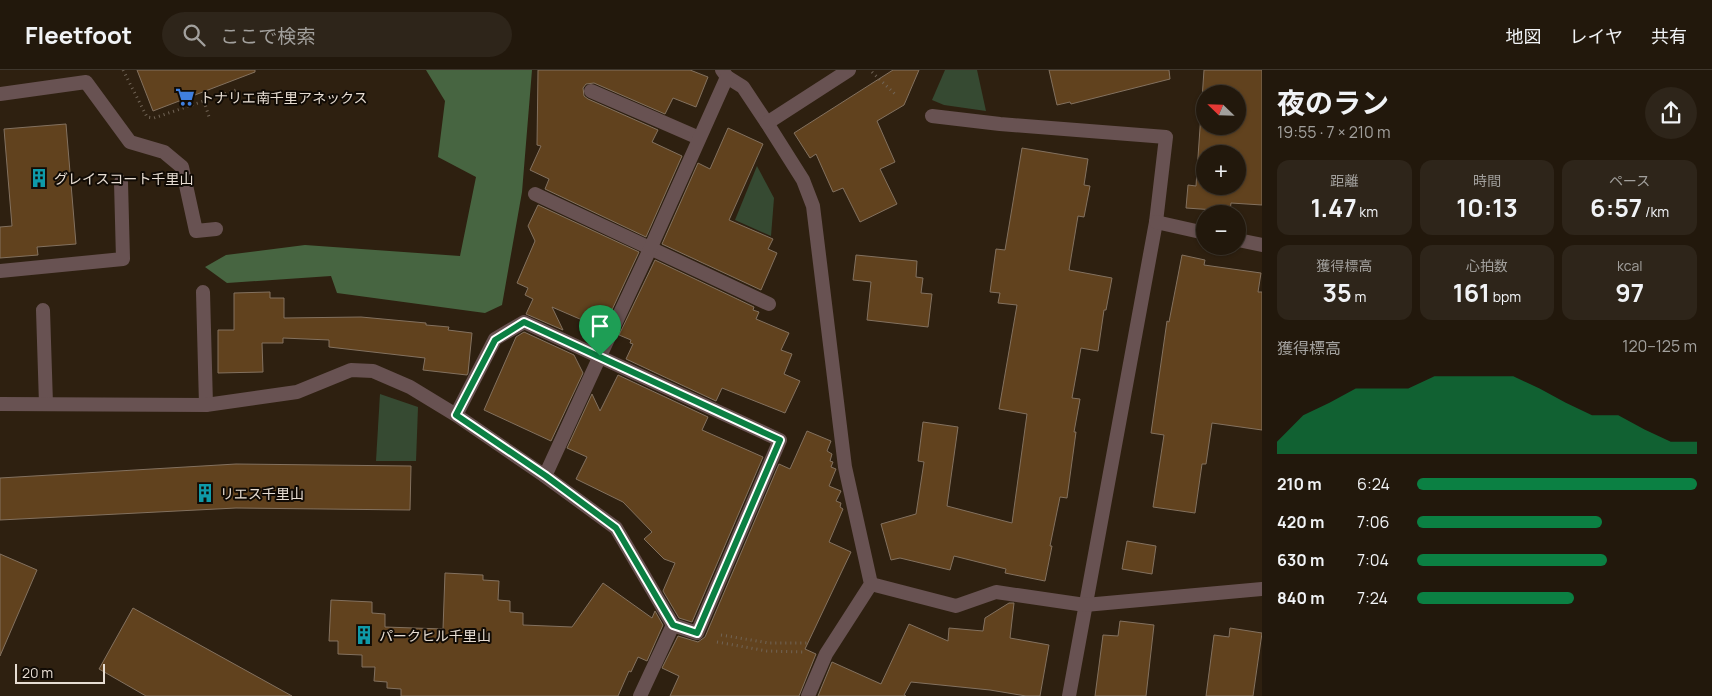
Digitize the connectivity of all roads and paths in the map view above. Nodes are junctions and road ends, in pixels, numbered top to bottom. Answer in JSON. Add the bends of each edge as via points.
{"nodes":[{"id":1,"x":123,"y":70,"type":"edge"},
{"id":2,"x":849,"y":70,"type":"edge"},
{"id":3,"x":724,"y":73,"type":"edge"},
{"id":4,"x":874,"y":75,"type":"dead end"},
{"id":5,"x":236,"y":90,"type":"dead end"},
{"id":6,"x":591,"y":91,"type":"dead end"},
{"id":7,"x":0,"y":94,"type":"edge"},
{"id":8,"x":897,"y":96,"type":"dead end"},
{"id":9,"x":204,"y":101,"type":"junction"},
{"id":10,"x":932,"y":116,"type":"dead end"},
{"id":11,"x":210,"y":120,"type":"dead end"},
{"id":12,"x":767,"y":123,"type":"junction"},
{"id":13,"x":699,"y":138,"type":"junction"},
{"id":14,"x":121,"y":182,"type":"dead end"},
{"id":15,"x":535,"y":194,"type":"dead end"},
{"id":16,"x":1156,"y":222,"type":"junction"},
{"id":17,"x":216,"y":229,"type":"dead end"},
{"id":18,"x":1196,"y":231,"type":"edge"},
{"id":19,"x":1246,"y":242,"type":"edge"},
{"id":20,"x":1262,"y":245,"type":"edge"},
{"id":21,"x":650,"y":249,"type":"junction"},
{"id":22,"x":0,"y":271,"type":"edge"},
{"id":23,"x":203,"y":292,"type":"dead end"},
{"id":24,"x":769,"y":304,"type":"dead end"},
{"id":25,"x":43,"y":310,"type":"dead end"},
{"id":26,"x":600,"y":356,"type":"junction"},
{"id":27,"x":0,"y":404,"type":"edge"},
{"id":28,"x":46,"y":404,"type":"junction"},
{"id":29,"x":206,"y":405,"type":"junction"},
{"id":30,"x":456,"y":415,"type":"junction"},
{"id":31,"x":546,"y":476,"type":"junction"},
{"id":32,"x":871,"y":584,"type":"junction"},
{"id":33,"x":1262,"y":589,"type":"edge"},
{"id":34,"x":1085,"y":605,"type":"junction"},
{"id":35,"x":673,"y":625,"type":"junction"},
{"id":36,"x":697,"y":633,"type":"junction"},
{"id":37,"x":725,"y":635,"type":"dead end"},
{"id":38,"x":815,"y":644,"type":"dead end"},
{"id":39,"x":826,"y":654,"type":"junction"},
{"id":40,"x":640,"y":696,"type":"edge"},
{"id":41,"x":808,"y":696,"type":"edge"},
{"id":42,"x":1069,"y":696,"type":"edge"}],
"edges":[{"from":1,"to":9,"type":"path","via":[[147,117],[154,118]]},
{"from":2,"to":12,"type":"street"},
{"from":3,"to":12,"type":"street","via":[[743,87]]},
{"from":3,"to":13,"type":"street"},
{"from":4,"to":8,"type":"path"},
{"from":5,"to":9,"type":"path"},
{"from":6,"to":13,"type":"street"},
{"from":7,"to":17,"type":"street","via":[[86,82],[130,142],[164,152],[182,168],[196,231]]},
{"from":9,"to":11,"type":"path"},
{"from":10,"to":16,"type":"street","via":[[1166,137]]},
{"from":12,"to":32,"type":"street","via":[[803,180],[813,206],[845,467]]},
{"from":13,"to":21,"type":"street"},
{"from":14,"to":22,"type":"street","via":[[123,259]]},
{"from":15,"to":21,"type":"street"},
{"from":16,"to":18,"type":"street"},
{"from":16,"to":34,"type":"street"},
{"from":19,"to":20,"type":"street"},
{"from":21,"to":24,"type":"street"},
{"from":21,"to":26,"type":"street"},
{"from":23,"to":29,"type":"street"},
{"from":25,"to":28,"type":"street"},
{"from":26,"to":30,"type":"street","via":[[524,322],[495,340]]},
{"from":26,"to":31,"type":"street"},
{"from":26,"to":36,"type":"street","via":[[780,440]]},
{"from":27,"to":28,"type":"street"},
{"from":28,"to":29,"type":"street"},
{"from":29,"to":30,"type":"street","via":[[297,392],[351,370],[372,371],[410,387]]},
{"from":30,"to":31,"type":"street"},
{"from":31,"to":35,"type":"street","via":[[616,528]]},
{"from":32,"to":34,"type":"street","via":[[956,606],[996,592]]},
{"from":32,"to":39,"type":"street"},
{"from":33,"to":34,"type":"street"},
{"from":34,"to":42,"type":"street"},
{"from":35,"to":36,"type":"street"},
{"from":35,"to":40,"type":"street"},
{"from":36,"to":39,"type":"path","via":[[717,642],[767,651]]},
{"from":37,"to":38,"type":"path","via":[[768,643]]},
{"from":39,"to":41,"type":"street"}]}
